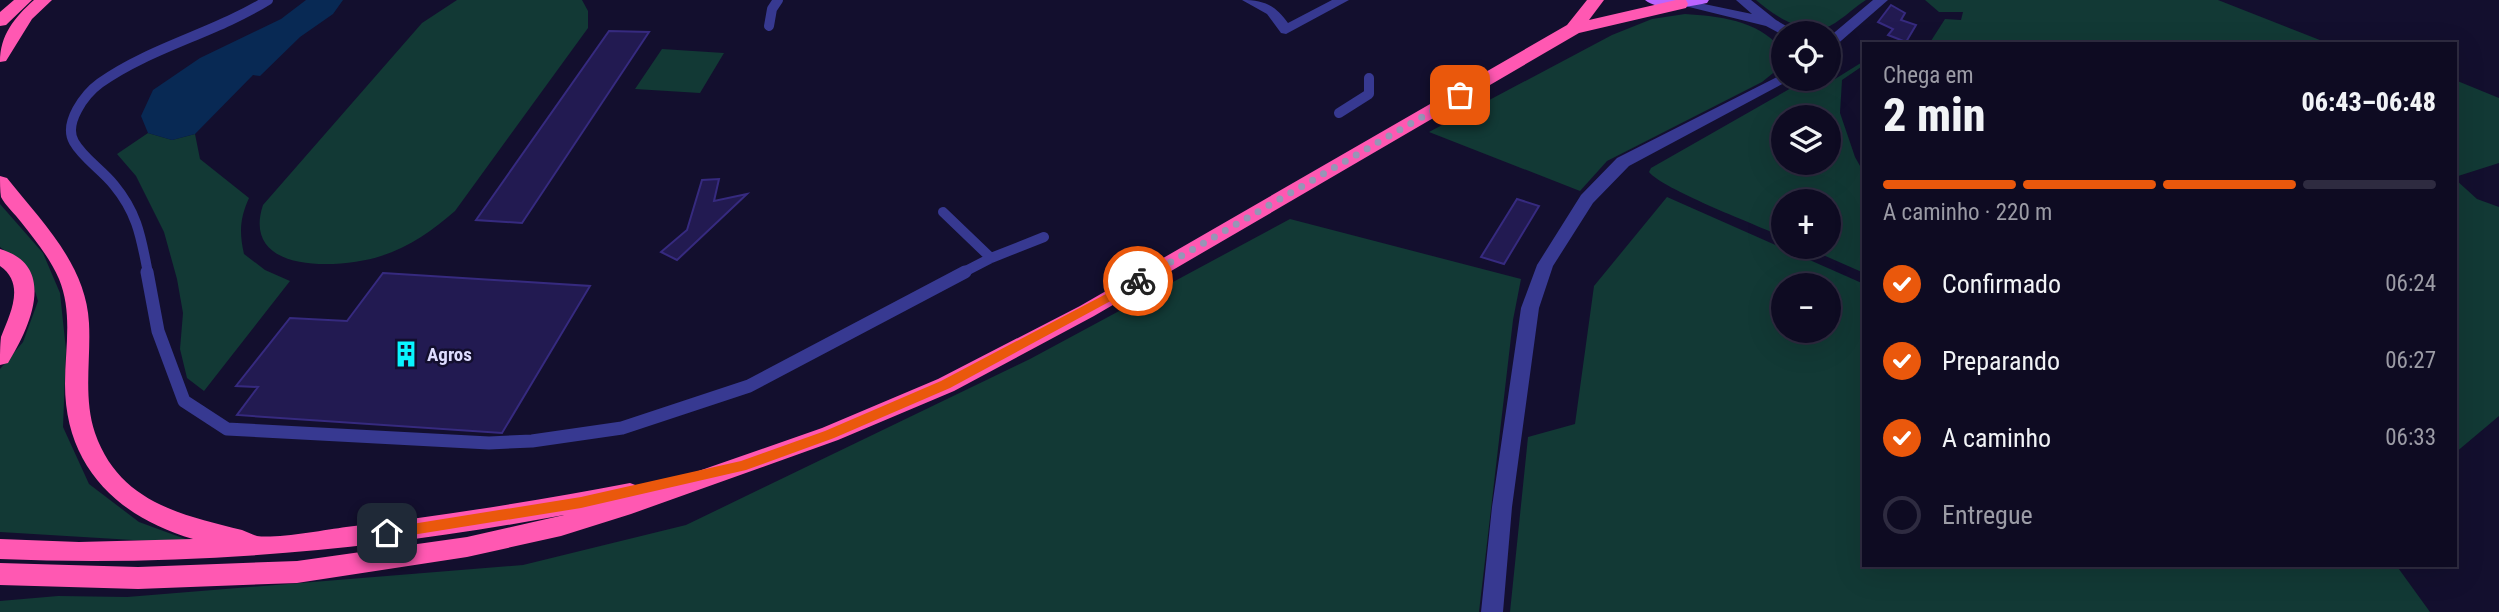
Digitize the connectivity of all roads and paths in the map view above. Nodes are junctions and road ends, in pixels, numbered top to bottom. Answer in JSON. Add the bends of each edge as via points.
{"nodes":[{"id":1,"x":24,"y":0,"type":"edge"},
{"id":2,"x":44,"y":0,"type":"edge"},
{"id":3,"x":268,"y":0,"type":"edge"},
{"id":4,"x":778,"y":0,"type":"edge"},
{"id":5,"x":1249,"y":0,"type":"edge"},
{"id":6,"x":1342,"y":0,"type":"edge"},
{"id":7,"x":1596,"y":0,"type":"edge"},
{"id":8,"x":1652,"y":0,"type":"edge"},
{"id":9,"x":1743,"y":0,"type":"edge"},
{"id":10,"x":1881,"y":0,"type":"edge"},
{"id":11,"x":1691,"y":3,"type":"edge"},
{"id":12,"x":1273,"y":6,"type":"edge"},
{"id":13,"x":0,"y":21,"type":"edge"},
{"id":14,"x":1770,"y":23,"type":"joint"},
{"id":15,"x":769,"y":26,"type":"dead end"},
{"id":16,"x":1573,"y":29,"type":"junction"},
{"id":17,"x":1841,"y":34,"type":"edge"},
{"id":18,"x":0,"y":57,"type":"edge"},
{"id":19,"x":1368,"y":78,"type":"dead end"},
{"id":20,"x":1771,"y":84,"type":"edge"},
{"id":21,"x":1339,"y":113,"type":"dead end"},
{"id":22,"x":0,"y":182,"type":"edge"},
{"id":23,"x":943,"y":212,"type":"dead end"},
{"id":24,"x":1044,"y":237,"type":"dead end"},
{"id":25,"x":0,"y":256,"type":"edge"},
{"id":26,"x":990,"y":258,"type":"junction"},
{"id":27,"x":0,"y":357,"type":"edge"},
{"id":28,"x":727,"y":471,"type":"junction"},
{"id":29,"x":278,"y":545,"type":"junction"},
{"id":30,"x":0,"y":548,"type":"edge"},
{"id":31,"x":0,"y":574,"type":"edge"},
{"id":32,"x":74,"y":577,"type":"junction"},
{"id":33,"x":0,"y":589,"type":"edge"},
{"id":34,"x":1492,"y":612,"type":"edge"}],
"edges":[{"from":1,"to":13,"type":"highway"},
{"from":2,"to":18,"type":"highway","via":[[26,16]]},
{"from":3,"to":26,"type":"lane","via":[[100,83],[88,94],[70,126],[73,141],[115,186],[139,225],[158,331],[184,401],[227,429],[489,443],[622,428],[749,386]]},
{"from":4,"to":15,"type":"lane"},
{"from":5,"to":12,"type":"street"},
{"from":6,"to":12,"type":"street","via":[[1286,30]]},
{"from":7,"to":16,"type":"highway"},
{"from":8,"to":11,"type":"main road"},
{"from":9,"to":14,"type":"street"},
{"from":10,"to":17,"type":"street"},
{"from":11,"to":14,"type":"street"},
{"from":11,"to":16,"type":"highway"},
{"from":16,"to":28,"type":"highway","via":[[1087,311],[994,360],[830,434]]},
{"from":19,"to":21,"type":"lane","via":[[1369,94]]},
{"from":20,"to":34,"type":"street","via":[[1623,162],[1587,199],[1545,265],[1530,308]]},
{"from":22,"to":29,"type":"highway","via":[[64,266],[76,299],[77,399],[84,438],[102,473],[116,489],[163,518],[222,536]]},
{"from":23,"to":26,"type":"lane"},
{"from":24,"to":26,"type":"lane"},
{"from":25,"to":27,"type":"highway","via":[[20,273],[26,289],[24,312]]},
{"from":28,"to":29,"type":"highway","via":[[529,512]]},
{"from":28,"to":32,"type":"highway","via":[[561,526],[400,559],[214,577]]},
{"from":29,"to":30,"type":"highway","via":[[130,554]]},
{"from":31,"to":32,"type":"highway"},
{"from":32,"to":33,"type":"highway"}]}
